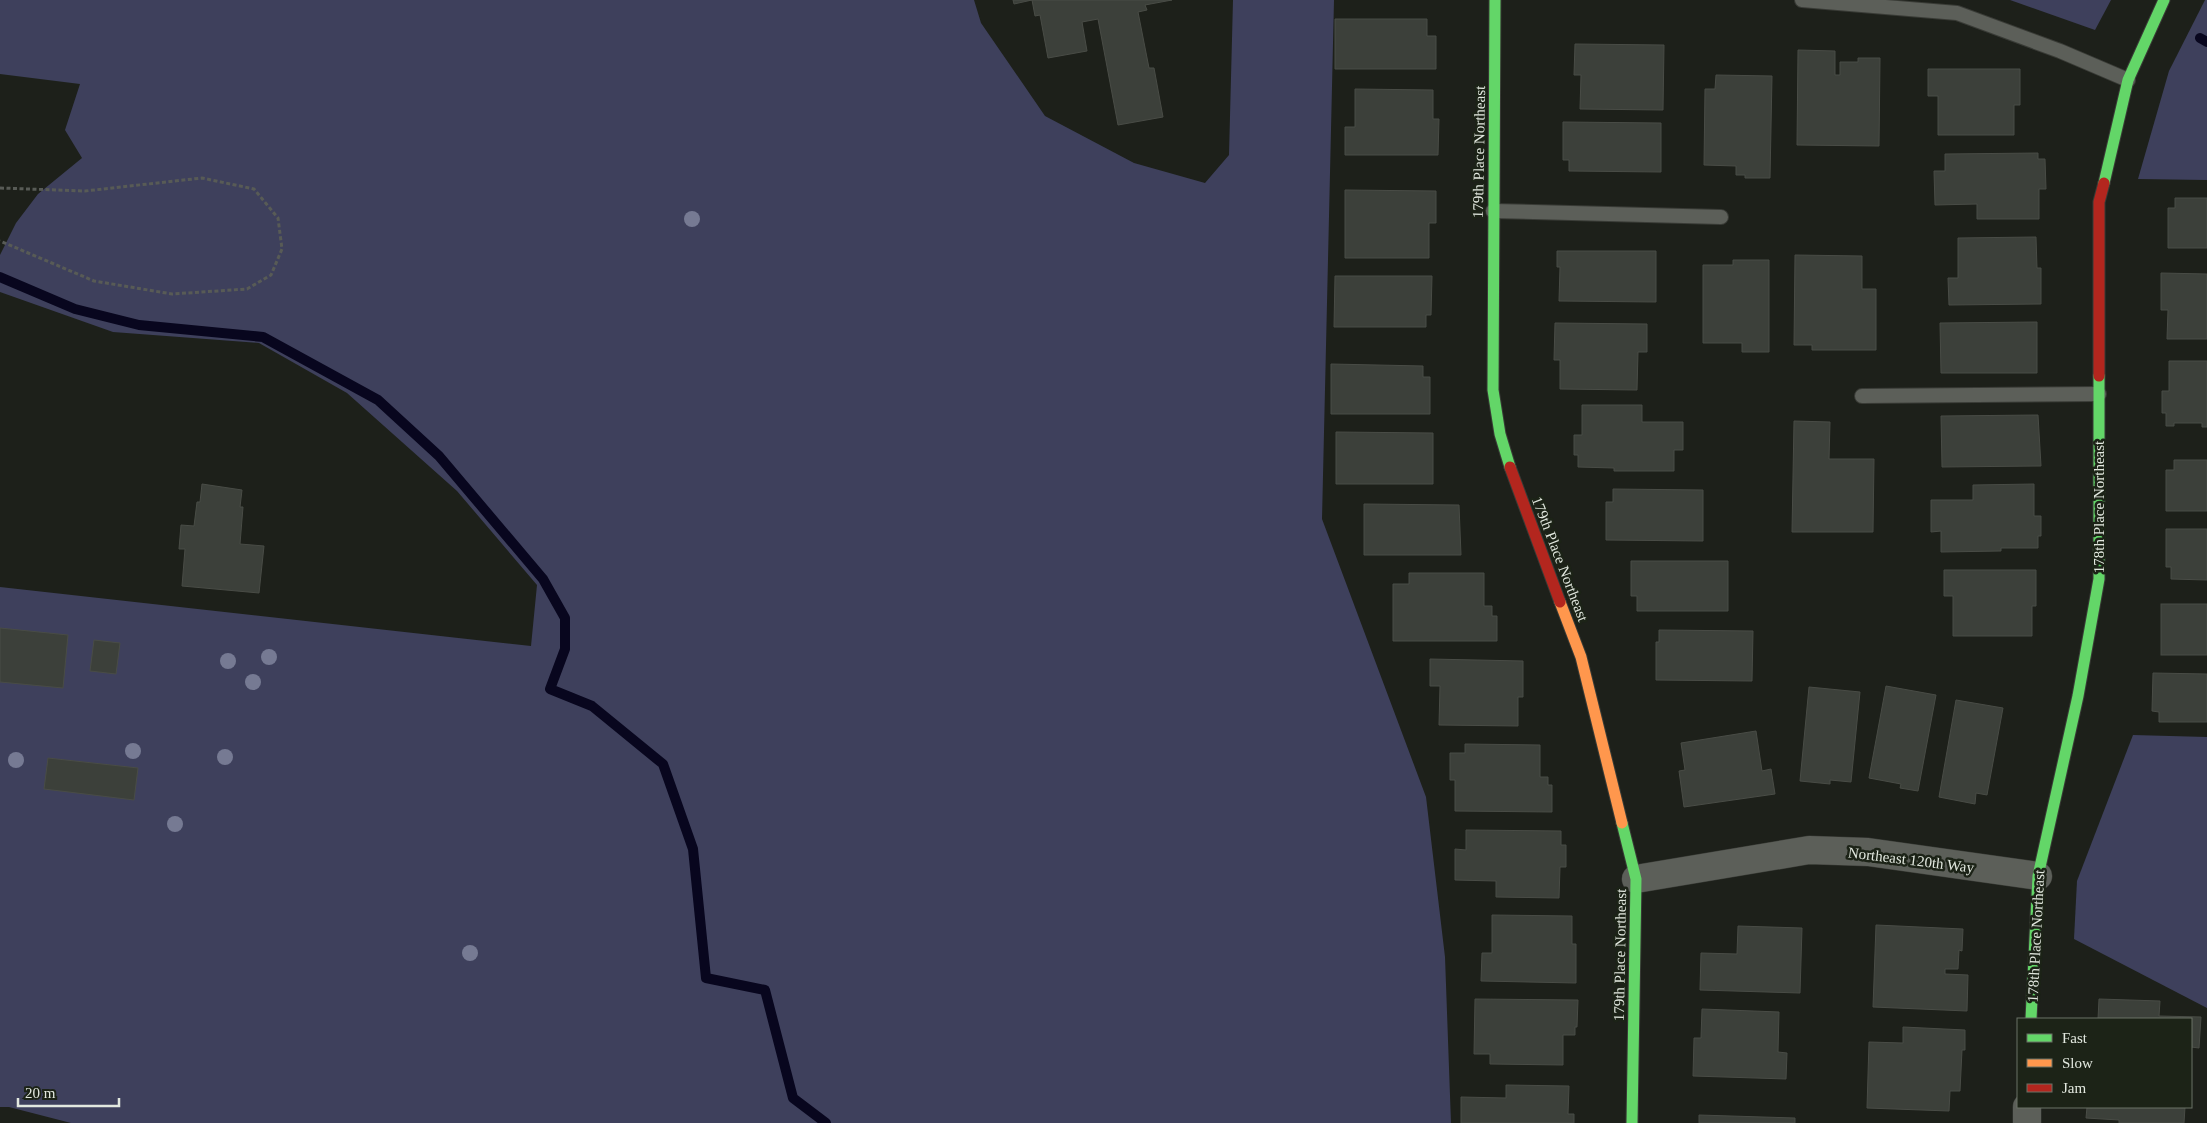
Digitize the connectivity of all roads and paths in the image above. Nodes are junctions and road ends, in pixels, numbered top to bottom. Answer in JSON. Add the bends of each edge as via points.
{"nodes":[{"id":1,"x":1496,"y":0,"type":"edge"},
{"id":2,"x":1802,"y":0,"type":"edge"},
{"id":3,"x":2164,"y":0,"type":"edge"},
{"id":4,"x":2128,"y":80,"type":"junction"},
{"id":5,"x":0,"y":188,"type":"edge"},
{"id":6,"x":1493,"y":211,"type":"junction"},
{"id":7,"x":1721,"y":217,"type":"dead end"},
{"id":8,"x":0,"y":241,"type":"edge"},
{"id":9,"x":2099,"y":394,"type":"junction"},
{"id":10,"x":1862,"y":396,"type":"dead end"},
{"id":11,"x":2038,"y":876,"type":"junction"},
{"id":12,"x":1636,"y":879,"type":"junction"},
{"id":13,"x":2031,"y":1018,"type":"edge"},
{"id":14,"x":2027,"y":1108,"type":"edge"},
{"id":15,"x":1632,"y":1123,"type":"edge"},
{"id":16,"x":2027,"y":1123,"type":"edge"}],
"edges":[{"from":1,"to":6,"type":"street","name":"179th Place Northeast"},
{"from":2,"to":4,"type":"lane","via":[[1958,13]]},
{"from":3,"to":4,"type":"street","name":"178th Place Northeast"},
{"from":4,"to":9,"type":"street","name":"178th Place Northeast","via":[[2099,202]]},
{"from":5,"to":8,"type":"path","via":[[85,191],[202,178],[254,188],[278,218],[282,249],[270,275],[247,289],[172,294],[94,281]]},
{"from":6,"to":7,"type":"lane"},
{"from":6,"to":12,"type":"street","name":"179th Place Northeast","via":[[1493,390],[1500,434],[1514,483],[1581,657]]},
{"from":9,"to":10,"type":"lane"},
{"from":9,"to":11,"type":"street","name":"178th Place Northeast","via":[[2099,579],[2078,696]]},
{"from":11,"to":12,"type":"street","name":"Northeast 120th Way","via":[[1868,852],[1809,850]]},
{"from":11,"to":13,"type":"street","name":"178th Place Northeast"},
{"from":12,"to":15,"type":"street","name":"179th Place Northeast"},
{"from":14,"to":16,"type":"street"}]}
